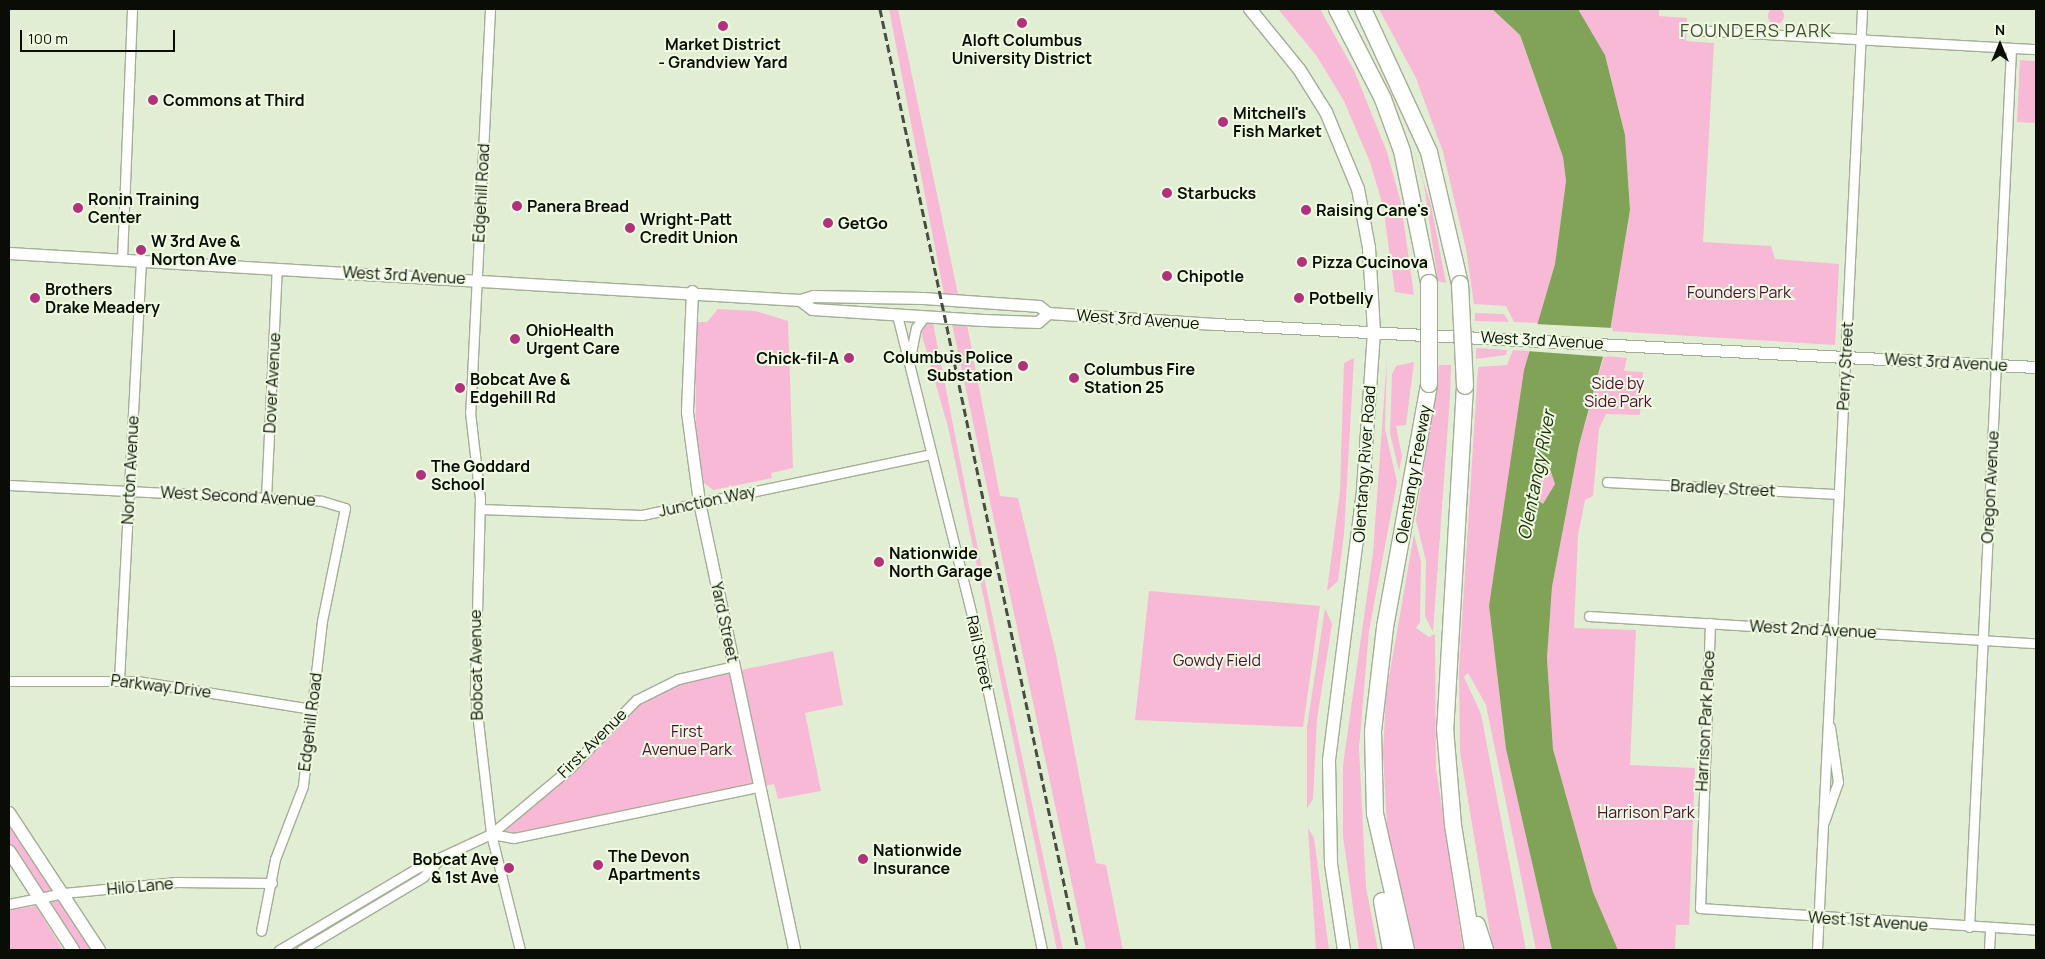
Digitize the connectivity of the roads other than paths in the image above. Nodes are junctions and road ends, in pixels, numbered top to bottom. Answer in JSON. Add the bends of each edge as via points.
{"nodes":[{"id":1,"x":132,"y":9,"type":"edge"},
{"id":2,"x":490,"y":9,"type":"edge"},
{"id":3,"x":1250,"y":9,"type":"edge"},
{"id":4,"x":1337,"y":9,"type":"edge"},
{"id":5,"x":1363,"y":9,"type":"edge"},
{"id":6,"x":1862,"y":9,"type":"edge"},
{"id":7,"x":1694,"y":30,"type":"dead end"},
{"id":8,"x":1861,"y":38,"type":"junction"},
{"id":9,"x":2011,"y":48,"type":"junction"},
{"id":10,"x":2036,"y":49,"type":"edge"},
{"id":11,"x":9,"y":253,"type":"edge"},
{"id":12,"x":122,"y":259,"type":"junction"},
{"id":13,"x":141,"y":260,"type":"junction"},
{"id":14,"x":277,"y":268,"type":"junction"},
{"id":15,"x":478,"y":279,"type":"junction"},
{"id":16,"x":692,"y":291,"type":"junction"},
{"id":17,"x":800,"y":300,"type":"junction"},
{"id":18,"x":999,"y":303,"type":"junction"},
{"id":19,"x":1048,"y":313,"type":"junction"},
{"id":20,"x":897,"y":315,"type":"junction"},
{"id":21,"x":924,"y":317,"type":"junction"},
{"id":22,"x":1374,"y":332,"type":"junction"},
{"id":23,"x":1845,"y":357,"type":"junction"},
{"id":24,"x":910,"y":359,"type":"junction"},
{"id":25,"x":1996,"y":365,"type":"junction"},
{"id":26,"x":2036,"y":367,"type":"edge"},
{"id":27,"x":471,"y":377,"type":"joint"},
{"id":28,"x":931,"y":454,"type":"junction"},
{"id":29,"x":1607,"y":482,"type":"dead end"},
{"id":30,"x":9,"y":484,"type":"edge"},
{"id":31,"x":129,"y":490,"type":"junction"},
{"id":32,"x":1839,"y":494,"type":"junction"},
{"id":33,"x":266,"y":498,"type":"junction"},
{"id":34,"x":699,"y":502,"type":"junction"},
{"id":35,"x":345,"y":508,"type":"joint"},
{"id":36,"x":480,"y":509,"type":"junction"},
{"id":37,"x":1589,"y":616,"type":"dead end"},
{"id":38,"x":1710,"y":623,"type":"junction"},
{"id":39,"x":1832,"y":630,"type":"junction"},
{"id":40,"x":1983,"y":640,"type":"junction"},
{"id":41,"x":2036,"y":643,"type":"edge"},
{"id":42,"x":734,"y":666,"type":"junction"},
{"id":43,"x":120,"y":680,"type":"junction"},
{"id":44,"x":9,"y":681,"type":"edge"},
{"id":45,"x":312,"y":709,"type":"junction"},
{"id":46,"x":759,"y":787,"type":"junction"},
{"id":47,"x":9,"y":813,"type":"edge"},
{"id":48,"x":1375,"y":814,"type":"junction"},
{"id":49,"x":491,"y":834,"type":"junction"},
{"id":50,"x":9,"y":851,"type":"edge"},
{"id":51,"x":437,"y":862,"type":"junction"},
{"id":52,"x":1460,"y":873,"type":"junction"},
{"id":53,"x":272,"y":883,"type":"junction"},
{"id":54,"x":64,"y":893,"type":"junction"},
{"id":55,"x":40,"y":898,"type":"junction"},
{"id":56,"x":9,"y":904,"type":"edge"},
{"id":57,"x":1700,"y":908,"type":"joint"},
{"id":58,"x":1819,"y":917,"type":"junction"},
{"id":59,"x":1969,"y":927,"type":"junction"},
{"id":60,"x":1990,"y":928,"type":"junction"},
{"id":61,"x":2036,"y":930,"type":"edge"},
{"id":62,"x":261,"y":932,"type":"dead end"},
{"id":63,"x":73,"y":950,"type":"edge"},
{"id":64,"x":98,"y":950,"type":"edge"},
{"id":65,"x":279,"y":950,"type":"edge"},
{"id":66,"x":300,"y":950,"type":"edge"},
{"id":67,"x":520,"y":950,"type":"edge"},
{"id":68,"x":794,"y":950,"type":"edge"},
{"id":69,"x":1042,"y":950,"type":"edge"},
{"id":70,"x":1344,"y":950,"type":"edge"},
{"id":71,"x":1391,"y":950,"type":"edge"},
{"id":72,"x":1406,"y":950,"type":"edge"},
{"id":73,"x":1472,"y":950,"type":"edge"},
{"id":74,"x":1485,"y":950,"type":"edge"},
{"id":75,"x":1817,"y":950,"type":"edge"},
{"id":76,"x":1989,"y":950,"type":"edge"}],
"edges":[{"from":1,"to":12,"type":"street"},
{"from":2,"to":15,"type":"street","name":"Edgehill Road"},
{"from":3,"to":22,"type":"main road","name":"Olentangy River Road","via":[[1299,69],[1347,158],[1370,248]]},
{"from":4,"to":48,"type":"highway","name":"Olentangy Freeway","bridge":true,"via":[[1383,99],[1402,151],[1429,283],[1429,384],[1375,702]]},
{"from":5,"to":52,"type":"highway","bridge":true,"via":[[1429,152],[1460,284],[1465,386],[1445,671],[1448,774]]},
{"from":6,"to":8,"type":"street","name":"Perry Street"},
{"from":7,"to":8,"type":"street"},
{"from":8,"to":9,"type":"street"},
{"from":8,"to":23,"type":"street","name":"Perry Street"},
{"from":9,"to":10,"type":"street"},
{"from":9,"to":25,"type":"street","name":"Oregon Avenue"},
{"from":11,"to":12,"type":"street","name":"West 3rd Avenue"},
{"from":12,"to":13,"type":"street","name":"West 3rd Avenue"},
{"from":13,"to":14,"type":"street","name":"West 3rd Avenue"},
{"from":13,"to":31,"type":"street","name":"Norton Avenue"},
{"from":14,"to":15,"type":"street","name":"West 3rd Avenue"},
{"from":14,"to":33,"type":"street","name":"Dover Avenue"},
{"from":15,"to":16,"type":"street","name":"West 3rd Avenue"},
{"from":15,"to":27,"type":"street","name":"Edgehill Road"},
{"from":16,"to":17,"type":"street","name":"West 3rd Avenue"},
{"from":16,"to":34,"type":"street","name":"Yard Street","via":[[687,412]]},
{"from":17,"to":18,"type":"street","name":"West 3rd Avenue","via":[[853,295]]},
{"from":17,"to":20,"type":"street","name":"West 3rd Avenue","via":[[812,309]]},
{"from":18,"to":19,"type":"street","name":"West 3rd Avenue","via":[[1039,306]]},
{"from":18,"to":20,"type":"street","via":[[983,307],[909,302]]},
{"from":19,"to":21,"type":"street","name":"West 3rd Avenue","via":[[1038,322]]},
{"from":19,"to":22,"type":"street","name":"West 3rd Avenue"},
{"from":20,"to":21,"type":"street","name":"West 3rd Avenue"},
{"from":20,"to":24,"type":"street","name":"Rail Street"},
{"from":21,"to":24,"type":"street","name":"Rail Street","via":[[916,328]]},
{"from":22,"to":23,"type":"street","name":"West 3rd Avenue"},
{"from":22,"to":70,"type":"main road","name":"Olentangy River Road","via":[[1358,553],[1329,760],[1331,864]]},
{"from":23,"to":25,"type":"street","name":"West 3rd Avenue"},
{"from":23,"to":32,"type":"street","name":"Perry Street"},
{"from":24,"to":28,"type":"street","name":"Rail Street"},
{"from":25,"to":26,"type":"street","name":"West 3rd Avenue"},
{"from":25,"to":40,"type":"street","name":"Oregon Avenue"},
{"from":27,"to":36,"type":"street","name":"Bobcat Avenue"},
{"from":28,"to":34,"type":"street","name":"Junction Way"},
{"from":28,"to":69,"type":"street","name":"Rail Street","via":[[973,620]]},
{"from":29,"to":32,"type":"street","name":"Bradley Street"},
{"from":30,"to":31,"type":"street","name":"West Second Avenue"},
{"from":31,"to":33,"type":"street","name":"West Second Avenue"},
{"from":31,"to":43,"type":"street","name":"Norton Avenue"},
{"from":32,"to":39,"type":"street","name":"Perry Street"},
{"from":33,"to":35,"type":"street","name":"West Second Avenue","via":[[322,501]]},
{"from":34,"to":36,"type":"street","name":"Junction Way","via":[[617,517]]},
{"from":34,"to":42,"type":"street","name":"Yard Street"},
{"from":35,"to":45,"type":"street","name":"Edgehill Road","via":[[322,620]]},
{"from":36,"to":49,"type":"street","name":"Bobcat Avenue","via":[[475,695]]},
{"from":37,"to":38,"type":"street","name":"West 2nd Avenue"},
{"from":38,"to":39,"type":"street","name":"West 2nd Avenue"},
{"from":38,"to":57,"type":"street","name":"Harrison Park Place"},
{"from":39,"to":40,"type":"street","name":"West 2nd Avenue"},
{"from":39,"to":58,"type":"street","name":"Perry Street","via":[[1828,724],[1836,748],[1838,782],[1824,822]]},
{"from":40,"to":41,"type":"street","name":"West 2nd Avenue"},
{"from":40,"to":59,"type":"street","name":"Oregon Avenue"},
{"from":42,"to":46,"type":"street","name":"Yard Street"},
{"from":42,"to":49,"type":"street","name":"First Avenue","via":[[678,679],[636,700],[570,768]]},
{"from":43,"to":44,"type":"street","name":"Parkway Drive"},
{"from":43,"to":45,"type":"street","name":"Parkway Drive"},
{"from":45,"to":53,"type":"street","name":"Edgehill Road","via":[[303,786],[275,859]]},
{"from":46,"to":49,"type":"street","via":[[514,838]]},
{"from":46,"to":68,"type":"street","name":"Yard Street"},
{"from":47,"to":54,"type":"main road"},
{"from":48,"to":71,"type":"highway"},
{"from":48,"to":72,"type":"highway","name":"Olentangy Freeway"},
{"from":49,"to":51,"type":"street","name":"First Avenue"},
{"from":49,"to":67,"type":"street","name":"Bobcat Avenue"},
{"from":50,"to":55,"type":"main road"},
{"from":51,"to":65,"type":"street","name":"First Avenue","via":[[417,868]]},
{"from":51,"to":66,"type":"street","name":"First Avenue","via":[[423,877]]},
{"from":52,"to":73,"type":"highway"},
{"from":52,"to":74,"type":"highway"},
{"from":53,"to":54,"type":"street","name":"Hilo Lane","via":[[176,882]]},
{"from":53,"to":62,"type":"street","name":"Edgehill Road"},
{"from":54,"to":55,"type":"street","name":"Hilo Lane"},
{"from":54,"to":64,"type":"main road"},
{"from":55,"to":56,"type":"street","name":"Hilo Lane"},
{"from":55,"to":63,"type":"main road"},
{"from":57,"to":58,"type":"street","name":"West 1st Avenue"},
{"from":58,"to":59,"type":"street","name":"West 1st Avenue"},
{"from":58,"to":75,"type":"street","name":"Perry Street"},
{"from":59,"to":60,"type":"street","name":"West 1st Avenue"},
{"from":60,"to":61,"type":"street","name":"West 1st Avenue"},
{"from":60,"to":76,"type":"street"}]}
